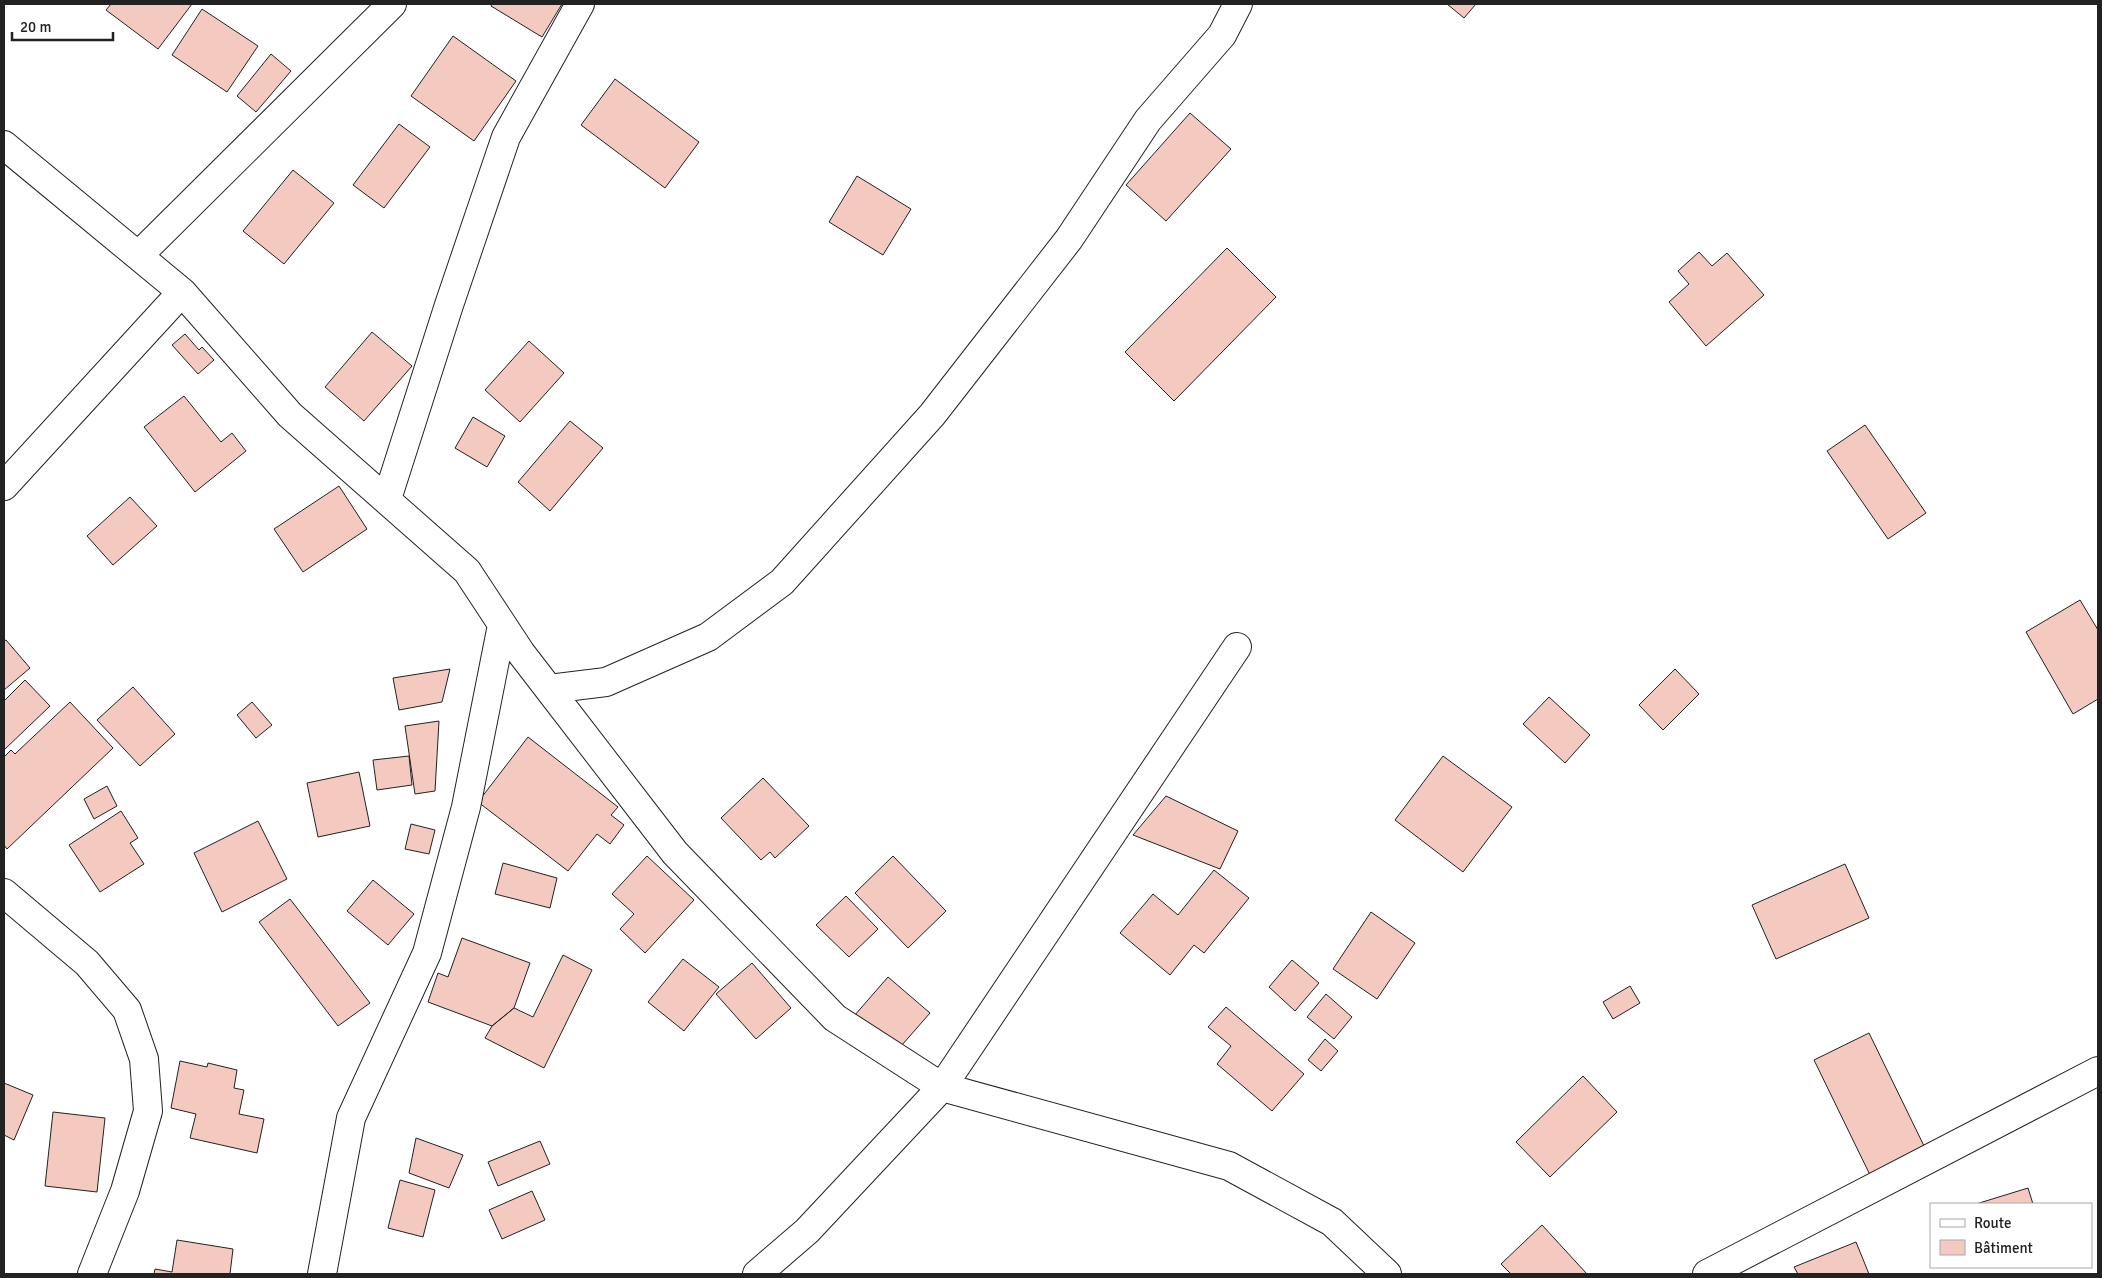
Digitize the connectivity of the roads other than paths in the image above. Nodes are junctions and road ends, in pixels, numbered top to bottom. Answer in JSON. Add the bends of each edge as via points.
{"nodes":[{"id":1,"x":392,"y":4,"type":"edge"},
{"id":2,"x":580,"y":4,"type":"edge"},
{"id":3,"x":1238,"y":4,"type":"edge"},
{"id":4,"x":4,"y":145,"type":"edge"},
{"id":5,"x":139,"y":255,"type":"junction"},
{"id":6,"x":182,"y":292,"type":"junction"},
{"id":7,"x":4,"y":486,"type":"edge"},
{"id":8,"x":387,"y":499,"type":"junction"},
{"id":9,"x":502,"y":625,"type":"junction"},
{"id":10,"x":1237,"y":647,"type":"dead end"},
{"id":11,"x":549,"y":689,"type":"junction"},
{"id":12,"x":4,"y":893,"type":"edge"},
{"id":13,"x":2098,"y":1071,"type":"edge"},
{"id":14,"x":942,"y":1087,"type":"junction"},
{"id":15,"x":92,"y":1274,"type":"edge"},
{"id":16,"x":322,"y":1274,"type":"edge"},
{"id":17,"x":758,"y":1274,"type":"edge"},
{"id":18,"x":1388,"y":1274,"type":"edge"},
{"id":19,"x":1707,"y":1274,"type":"edge"}],
"edges":[{"from":1,"to":5,"type":"street"},
{"from":2,"to":8,"type":"street","via":[[506,137],[448,304]]},
{"from":3,"to":11,"type":"street","via":[[1222,35],[1148,120],[1069,239],[932,415],[782,582],[708,637],[606,682]]},
{"from":4,"to":5,"type":"street"},
{"from":5,"to":6,"type":"street"},
{"from":6,"to":7,"type":"street"},
{"from":6,"to":8,"type":"street","via":[[290,415]]},
{"from":8,"to":9,"type":"street","via":[[467,572]]},
{"from":9,"to":11,"type":"street"},
{"from":9,"to":16,"type":"street","via":[[466,807],[427,953],[351,1118]]},
{"from":10,"to":14,"type":"street"},
{"from":11,"to":14,"type":"street","via":[[675,853],[835,1018]]},
{"from":12,"to":15,"type":"street","via":[[86,963],[127,1010],[144,1059],[148,1112],[125,1191]]},
{"from":13,"to":19,"type":"street"},
{"from":14,"to":17,"type":"street","via":[[807,1231]]},
{"from":14,"to":18,"type":"street","via":[[1229,1166],[1332,1222]]}]}
